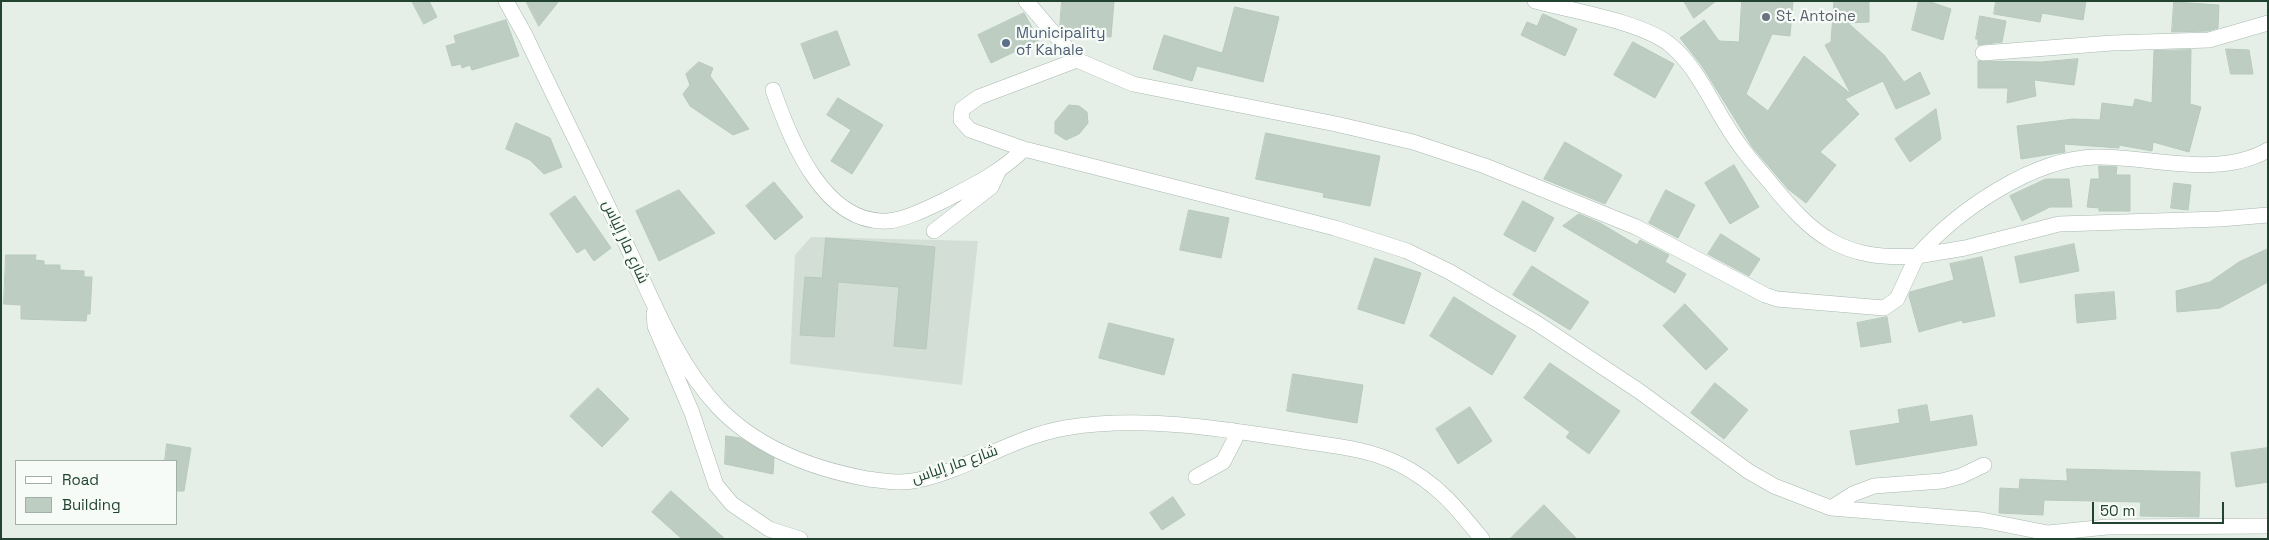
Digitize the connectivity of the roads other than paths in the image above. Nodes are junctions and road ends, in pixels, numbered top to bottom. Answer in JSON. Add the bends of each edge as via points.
{"nodes":[{"id":1,"x":506,"y":1,"type":"edge"},
{"id":2,"x":1026,"y":1,"type":"edge"},
{"id":3,"x":1535,"y":1,"type":"edge"},
{"id":4,"x":2268,"y":23,"type":"edge"},
{"id":5,"x":1984,"y":53,"type":"dead end"},
{"id":6,"x":1077,"y":60,"type":"junction"},
{"id":7,"x":773,"y":90,"type":"dead end"},
{"id":8,"x":1024,"y":149,"type":"junction"},
{"id":9,"x":2268,"y":150,"type":"edge"},
{"id":10,"x":999,"y":171,"type":"junction"},
{"id":11,"x":2268,"y":215,"type":"edge"},
{"id":12,"x":934,"y":231,"type":"dead end"},
{"id":13,"x":1917,"y":256,"type":"junction"},
{"id":14,"x":657,"y":310,"type":"junction"},
{"id":15,"x":1230,"y":430,"type":"junction"},
{"id":16,"x":1984,"y":465,"type":"dead end"},
{"id":17,"x":1196,"y":477,"type":"dead end"},
{"id":18,"x":1831,"y":508,"type":"junction"},
{"id":19,"x":2268,"y":526,"type":"edge"},
{"id":20,"x":2049,"y":536,"type":"edge"},
{"id":21,"x":800,"y":539,"type":"edge"},
{"id":22,"x":1482,"y":539,"type":"edge"}],
"edges":[{"from":1,"to":14,"type":"street","name":"شارع مار إلياس"},
{"from":2,"to":6,"type":"street"},
{"from":3,"to":13,"type":"street","via":[[1627,25],[1667,42],[1704,85],[1753,162],[1795,214],[1811,228],[1842,247],[1865,255],[1887,258]]},
{"from":4,"to":5,"type":"street","via":[[2209,40],[2112,43]]},
{"from":6,"to":8,"type":"street","via":[[979,97],[962,109],[960,116],[970,130]]},
{"from":6,"to":13,"type":"street","via":[[1149,88],[1372,132],[1485,166],[1636,227],[1755,291],[1777,299],[1884,308],[1897,299]]},
{"from":7,"to":10,"type":"street","via":[[784,122],[810,172],[839,205],[861,217],[889,221],[904,217]]},
{"from":8,"to":10,"type":"street"},
{"from":8,"to":18,"type":"street","via":[[1335,228],[1407,251],[1450,272],[1538,324],[1639,391],[1748,471],[1774,486]]},
{"from":9,"to":13,"type":"street","via":[[2248,160],[2201,164],[2098,157],[2048,165],[2011,183],[1968,211]]},
{"from":10,"to":12,"type":"street","via":[[991,188]]},
{"from":11,"to":13,"type":"street","via":[[2059,224],[1965,248]]},
{"from":14,"to":15,"type":"street","name":"شارع مار إلياس","via":[[685,363],[719,408],[772,447],[812,465],[843,474],[901,483],[919,480],[1038,434],[1099,424]]},
{"from":14,"to":21,"type":"street","via":[[654,312],[655,326],[692,413],[716,485],[732,504],[769,529]]},
{"from":15,"to":17,"type":"street","via":[[1235,439],[1223,462]]},
{"from":15,"to":22,"type":"street","name":"شارع مار إلياس","via":[[1383,456],[1422,477],[1440,491],[1455,504]]},
{"from":16,"to":18,"type":"street","via":[[1942,481],[1874,486]]},
{"from":18,"to":20,"type":"street","via":[[1982,520]]},
{"from":19,"to":20,"type":"street","via":[[2107,527]]}]}
